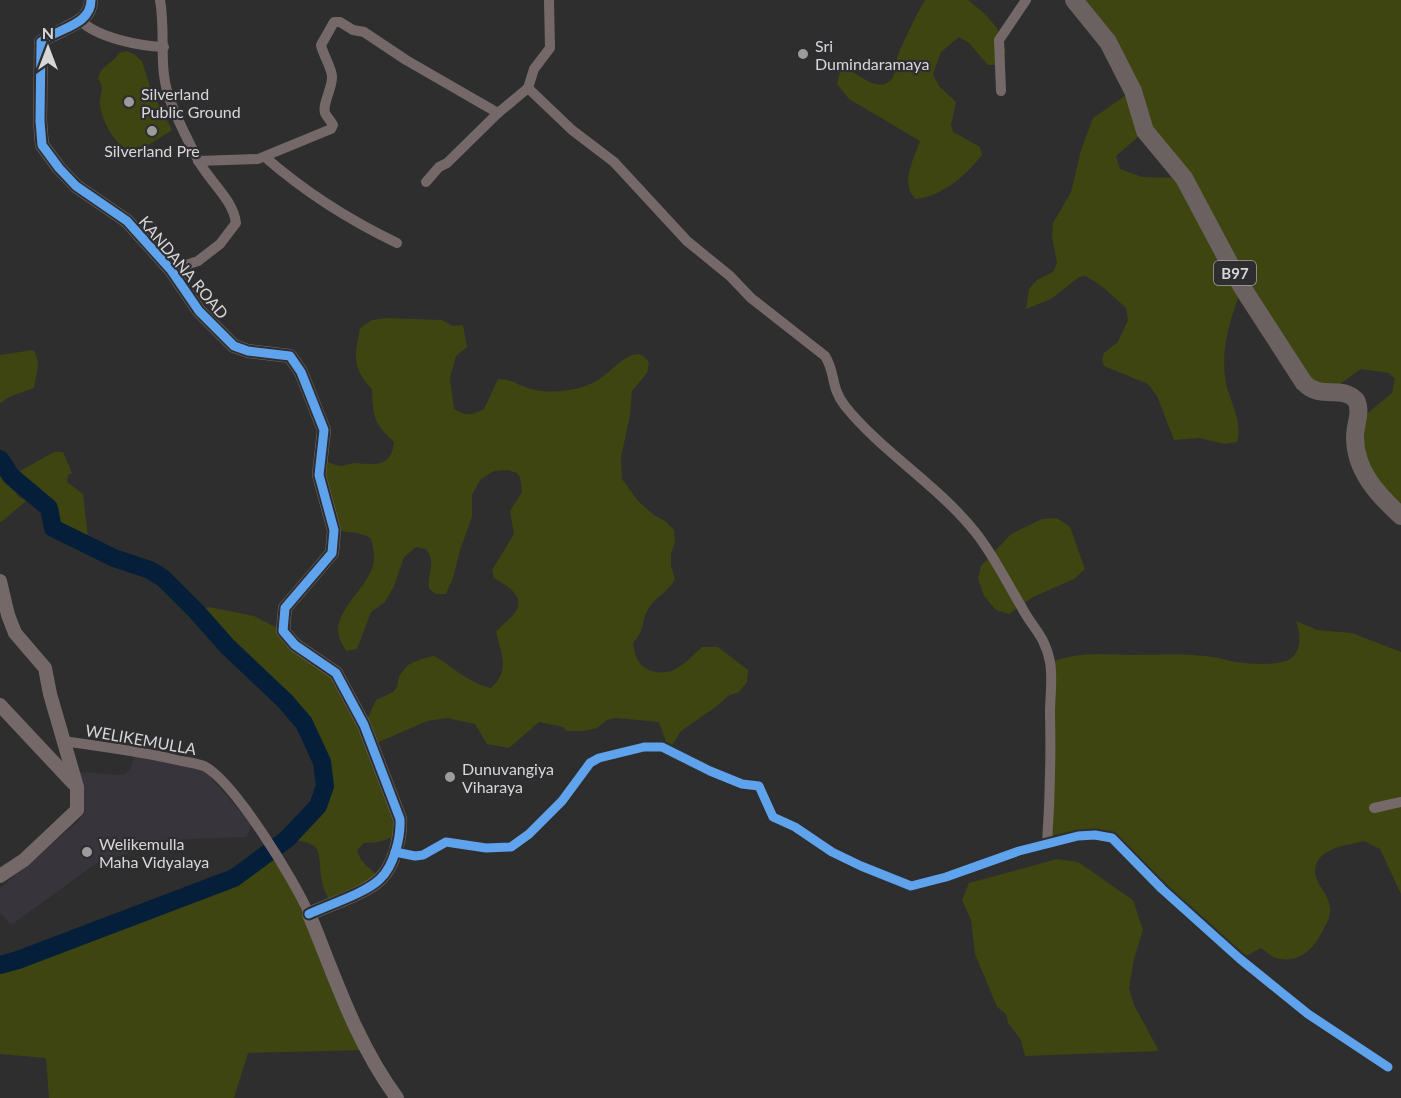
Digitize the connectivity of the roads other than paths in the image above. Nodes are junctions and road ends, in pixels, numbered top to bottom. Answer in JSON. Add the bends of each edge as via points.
{"nodes":[{"id":1,"x":91,"y":0,"type":"edge"},
{"id":2,"x":160,"y":0,"type":"edge"},
{"id":3,"x":549,"y":0,"type":"edge"},
{"id":4,"x":1026,"y":0,"type":"edge"},
{"id":5,"x":1074,"y":0,"type":"edge"},
{"id":6,"x":80,"y":20,"type":"junction"},
{"id":7,"x":164,"y":47,"type":"junction"},
{"id":8,"x":528,"y":88,"type":"junction"},
{"id":9,"x":1001,"y":91,"type":"dead end"},
{"id":10,"x":498,"y":113,"type":"junction"},
{"id":11,"x":265,"y":157,"type":"junction"},
{"id":12,"x":198,"y":161,"type":"junction"},
{"id":13,"x":426,"y":182,"type":"dead end"},
{"id":14,"x":397,"y":243,"type":"dead end"},
{"id":15,"x":171,"y":270,"type":"junction"},
{"id":16,"x":1401,"y":516,"type":"edge"},
{"id":17,"x":0,"y":581,"type":"edge"},
{"id":18,"x":0,"y":705,"type":"edge"},
{"id":19,"x":64,"y":741,"type":"junction"},
{"id":20,"x":77,"y":787,"type":"junction"},
{"id":21,"x":1401,"y":802,"type":"edge"},
{"id":22,"x":1374,"y":808,"type":"dead end"},
{"id":23,"x":1047,"y":844,"type":"junction"},
{"id":24,"x":395,"y":852,"type":"junction"},
{"id":25,"x":0,"y":876,"type":"edge"},
{"id":26,"x":309,"y":914,"type":"junction"},
{"id":27,"x":1388,"y":1067,"type":"dead end"},
{"id":28,"x":396,"y":1098,"type":"edge"}],
"edges":[{"from":1,"to":6,"type":"street","via":[[90,10]]},
{"from":2,"to":7,"type":"street"},
{"from":3,"to":8,"type":"street","via":[[550,48],[534,69]]},
{"from":4,"to":9,"type":"street","via":[[999,40]]},
{"from":5,"to":16,"type":"main road","number":"B97","via":[[1108,42],[1133,92],[1145,131],[1184,178],[1242,287],[1304,383],[1311,390],[1346,393],[1356,400],[1356,451],[1362,471],[1379,496]]},
{"from":6,"to":7,"type":"street","via":[[107,36]]},
{"from":6,"to":15,"type":"street","name":"KANDANA ROAD","via":[[41,42],[42,145],[75,186],[127,221]]},
{"from":7,"to":12,"type":"street","via":[[161,72]]},
{"from":8,"to":10,"type":"street"},
{"from":8,"to":23,"type":"street","via":[[614,162],[687,241],[825,356],[835,391],[845,406],[975,531],[1002,570],[1022,609],[1042,636],[1050,663],[1051,787]]},
{"from":10,"to":11,"type":"street","via":[[364,32],[334,22],[321,45],[332,74],[325,105],[331,129]]},
{"from":10,"to":13,"type":"street"},
{"from":11,"to":12,"type":"street"},
{"from":11,"to":14,"type":"street","via":[[348,218]]},
{"from":12,"to":15,"type":"street","via":[[230,206],[236,223],[220,244],[198,261]]},
{"from":15,"to":24,"type":"street","name":"KANDANA ROAD","via":[[199,311],[234,346],[292,358],[320,417],[324,430],[319,476],[334,531],[332,554],[285,608],[283,630],[295,645],[336,673],[359,715],[400,819]]},
{"from":17,"to":19,"type":"street","via":[[15,633],[45,668]]},
{"from":18,"to":20,"type":"street"},
{"from":19,"to":20,"type":"street"},
{"from":19,"to":26,"type":"street","name":"WELIKEMULLA","via":[[204,766],[234,794],[257,825]]},
{"from":20,"to":25,"type":"street","via":[[77,810],[24,860]]},
{"from":21,"to":22,"type":"street"},
{"from":23,"to":24,"type":"street","via":[[911,886],[832,852],[795,826],[772,817],[759,786],[742,784],[653,746],[590,763],[562,801],[511,847],[446,842],[423,855]]},
{"from":23,"to":27,"type":"street","via":[[1078,836],[1112,838],[1240,959],[1308,1014]]},
{"from":24,"to":26,"type":"street","name":"KANDANA ROAD","via":[[380,880]]},
{"from":26,"to":28,"type":"street","via":[[344,1005]]}]}
